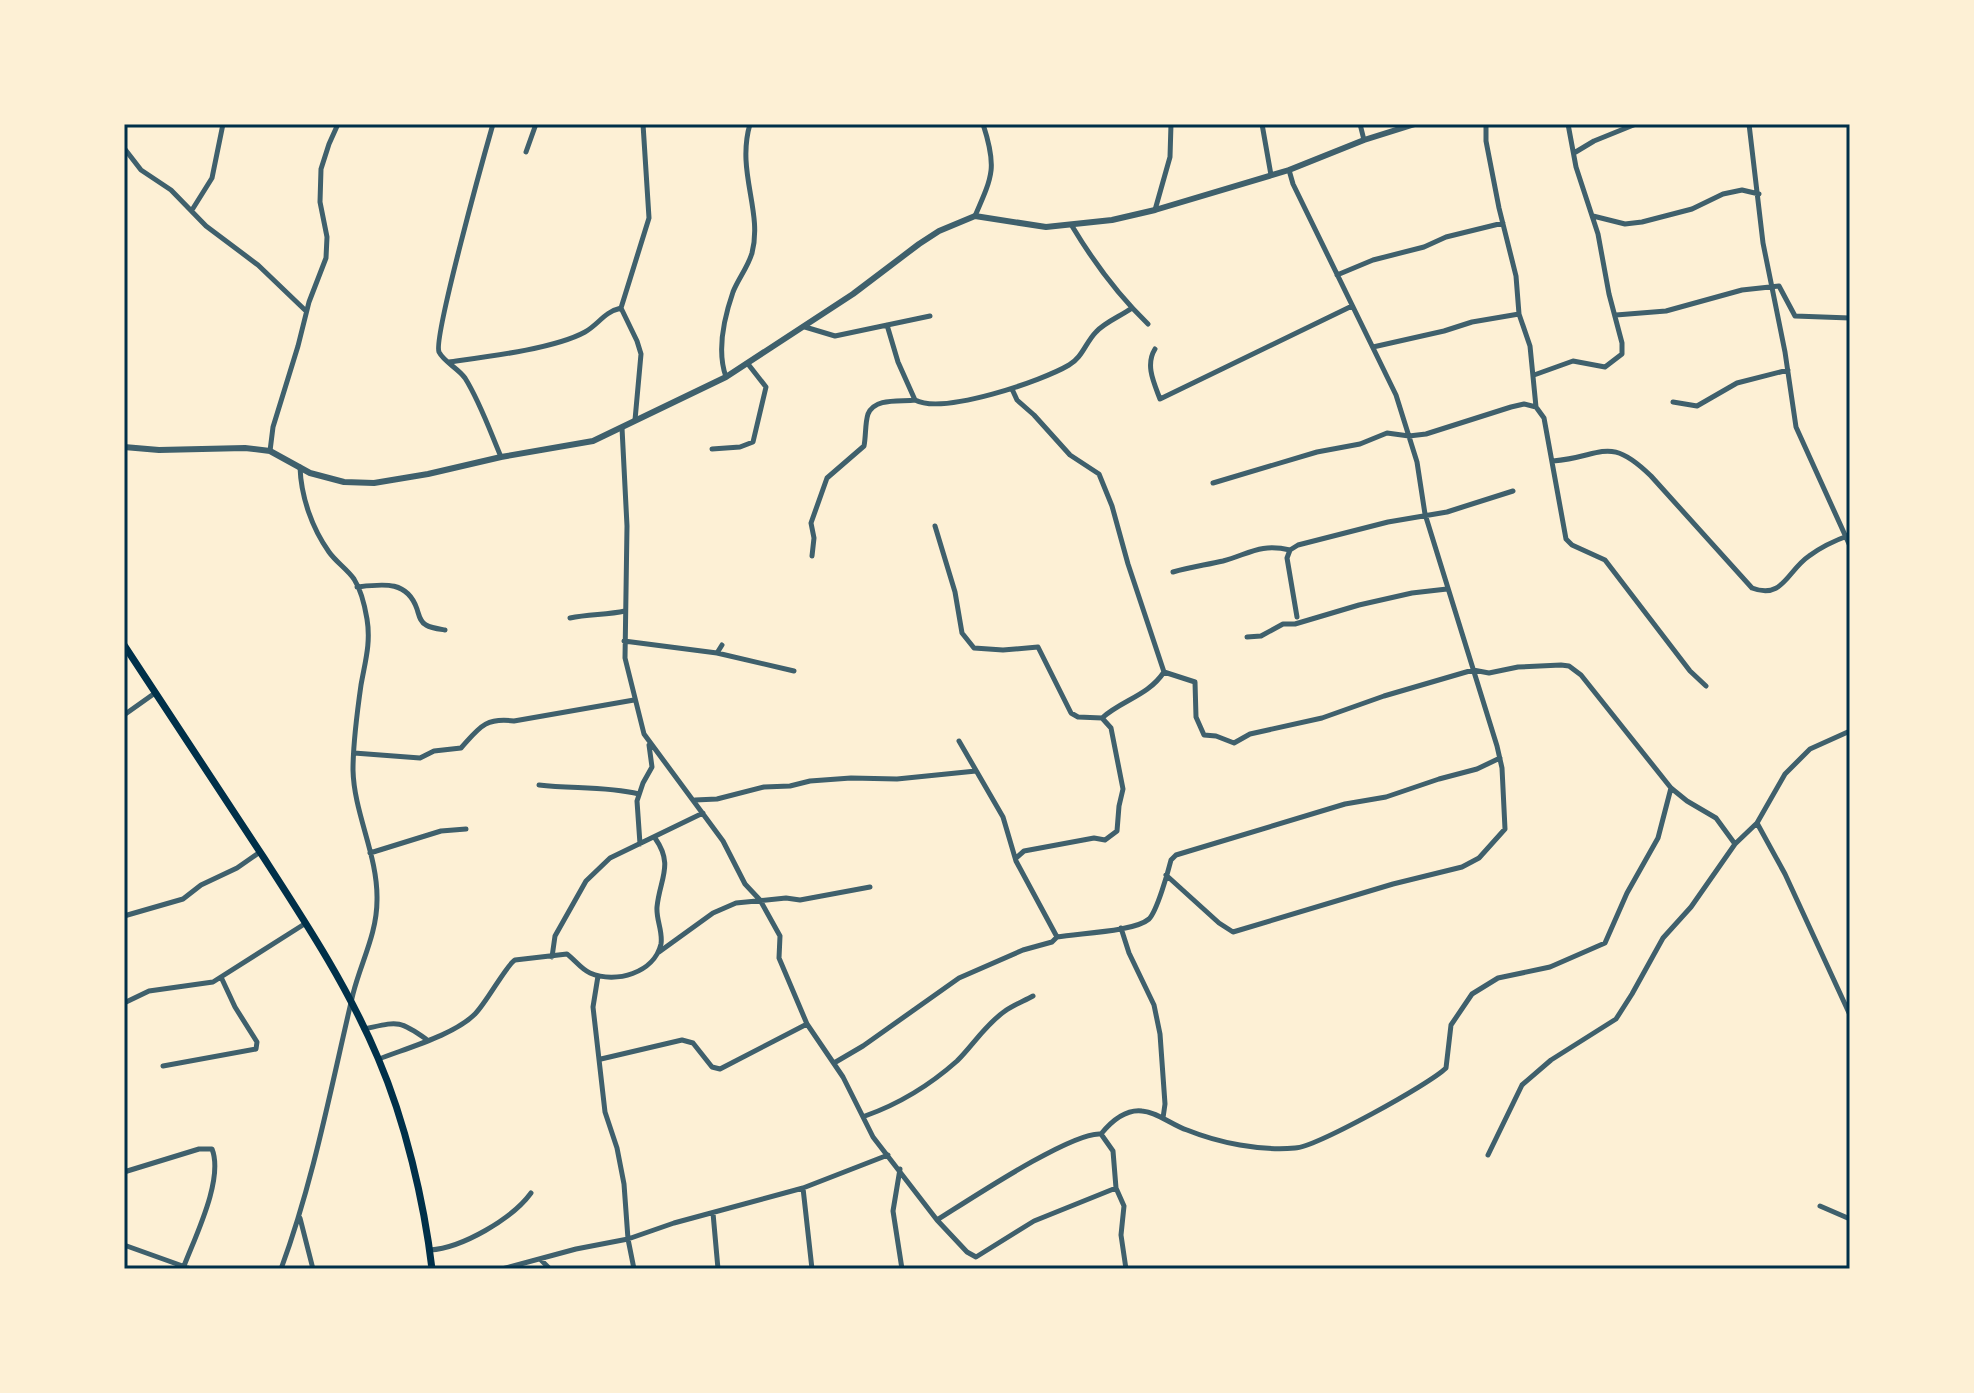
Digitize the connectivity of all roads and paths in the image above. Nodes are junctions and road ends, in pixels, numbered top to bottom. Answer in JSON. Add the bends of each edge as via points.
{"nodes":[{"id":1,"x":223,"y":124,"type":"edge"},
{"id":2,"x":338,"y":124,"type":"edge"},
{"id":3,"x":493,"y":124,"type":"edge"},
{"id":4,"x":536,"y":124,"type":"edge"},
{"id":5,"x":643,"y":124,"type":"edge"},
{"id":6,"x":750,"y":124,"type":"edge"},
{"id":7,"x":983,"y":124,"type":"edge"},
{"id":8,"x":1171,"y":124,"type":"edge"},
{"id":9,"x":1262,"y":124,"type":"edge"},
{"id":10,"x":1360,"y":124,"type":"edge"},
{"id":11,"x":1415,"y":124,"type":"edge"},
{"id":12,"x":1486,"y":124,"type":"edge"},
{"id":13,"x":1568,"y":124,"type":"edge"},
{"id":14,"x":1636,"y":124,"type":"edge"},
{"id":15,"x":1749,"y":124,"type":"edge"},
{"id":16,"x":1364,"y":140,"type":"junction"},
{"id":17,"x":124,"y":148,"type":"edge"},
{"id":18,"x":526,"y":152,"type":"dead end"},
{"id":19,"x":1574,"y":153,"type":"junction"},
{"id":20,"x":1289,"y":170,"type":"junction"},
{"id":21,"x":1271,"y":175,"type":"junction"},
{"id":22,"x":1759,"y":194,"type":"junction"},
{"id":23,"x":192,"y":210,"type":"junction"},
{"id":24,"x":1155,"y":210,"type":"junction"},
{"id":25,"x":1592,"y":215,"type":"junction"},
{"id":26,"x":975,"y":216,"type":"junction"},
{"id":27,"x":1503,"y":223,"type":"junction"},
{"id":28,"x":1072,"y":226,"type":"junction"},
{"id":29,"x":1337,"y":275,"type":"junction"},
{"id":30,"x":1772,"y":286,"type":"junction"},
{"id":31,"x":1352,"y":306,"type":"junction"},
{"id":32,"x":621,"y":308,"type":"junction"},
{"id":33,"x":1132,"y":308,"type":"junction"},
{"id":34,"x":306,"y":311,"type":"junction"},
{"id":35,"x":1519,"y":314,"type":"junction"},
{"id":36,"x":1616,"y":315,"type":"junction"},
{"id":37,"x":930,"y":316,"type":"dead end"},
{"id":38,"x":1850,"y":318,"type":"edge"},
{"id":39,"x":1148,"y":324,"type":"dead end"},
{"id":40,"x":887,"y":325,"type":"junction"},
{"id":41,"x":805,"y":327,"type":"junction"},
{"id":42,"x":1373,"y":347,"type":"junction"},
{"id":43,"x":1155,"y":349,"type":"dead end"},
{"id":44,"x":449,"y":362,"type":"junction"},
{"id":45,"x":748,"y":364,"type":"junction"},
{"id":46,"x":1788,"y":370,"type":"junction"},
{"id":47,"x":1534,"y":375,"type":"junction"},
{"id":48,"x":726,"y":377,"type":"junction"},
{"id":49,"x":1012,"y":389,"type":"junction"},
{"id":50,"x":915,"y":400,"type":"junction"},
{"id":51,"x":1673,"y":402,"type":"dead end"},
{"id":52,"x":1536,"y":407,"type":"junction"},
{"id":53,"x":635,"y":420,"type":"junction"},
{"id":54,"x":622,"y":428,"type":"junction"},
{"id":55,"x":1409,"y":436,"type":"junction"},
{"id":56,"x":124,"y":447,"type":"edge"},
{"id":57,"x":712,"y":449,"type":"dead end"},
{"id":58,"x":270,"y":451,"type":"junction"},
{"id":59,"x":501,"y":457,"type":"junction"},
{"id":60,"x":1553,"y":461,"type":"junction"},
{"id":61,"x":300,"y":467,"type":"junction"},
{"id":62,"x":1213,"y":483,"type":"dead end"},
{"id":63,"x":1513,"y":491,"type":"dead end"},
{"id":64,"x":1425,"y":514,"type":"junction"},
{"id":65,"x":935,"y":526,"type":"dead end"},
{"id":66,"x":1848,"y":535,"type":"edge"},
{"id":67,"x":1850,"y":546,"type":"edge"},
{"id":68,"x":1290,"y":550,"type":"junction"},
{"id":69,"x":812,"y":556,"type":"dead end"},
{"id":70,"x":1173,"y":572,"type":"dead end"},
{"id":71,"x":357,"y":587,"type":"junction"},
{"id":72,"x":1447,"y":589,"type":"junction"},
{"id":73,"x":625,"y":611,"type":"junction"},
{"id":74,"x":1297,"y":617,"type":"dead end"},
{"id":75,"x":570,"y":618,"type":"dead end"},
{"id":76,"x":445,"y":630,"type":"dead end"},
{"id":77,"x":1247,"y":637,"type":"dead end"},
{"id":78,"x":624,"y":641,"type":"junction"},
{"id":79,"x":124,"y":645,"type":"edge"},
{"id":80,"x":722,"y":645,"type":"dead end"},
{"id":81,"x":717,"y":653,"type":"junction"},
{"id":82,"x":1473,"y":670,"type":"junction"},
{"id":83,"x":794,"y":671,"type":"dead end"},
{"id":84,"x":1164,"y":672,"type":"junction"},
{"id":85,"x":1706,"y":686,"type":"dead end"},
{"id":86,"x":155,"y":693,"type":"junction"},
{"id":87,"x":634,"y":700,"type":"junction"},
{"id":88,"x":124,"y":715,"type":"edge"},
{"id":89,"x":1102,"y":718,"type":"junction"},
{"id":90,"x":1850,"y":731,"type":"edge"},
{"id":91,"x":959,"y":741,"type":"dead end"},
{"id":92,"x":649,"y":744,"type":"junction"},
{"id":93,"x":354,"y":753,"type":"junction"},
{"id":94,"x":1500,"y":758,"type":"junction"},
{"id":95,"x":976,"y":771,"type":"junction"},
{"id":96,"x":539,"y":785,"type":"dead end"},
{"id":97,"x":1671,"y":788,"type":"junction"},
{"id":98,"x":639,"y":794,"type":"junction"},
{"id":99,"x":694,"y":801,"type":"junction"},
{"id":100,"x":703,"y":813,"type":"junction"},
{"id":101,"x":1757,"y":823,"type":"junction"},
{"id":102,"x":466,"y":829,"type":"dead end"},
{"id":103,"x":655,"y":838,"type":"junction"},
{"id":104,"x":640,"y":844,"type":"junction"},
{"id":105,"x":1735,"y":844,"type":"junction"},
{"id":106,"x":260,"y":852,"type":"junction"},
{"id":107,"x":370,"y":853,"type":"junction"},
{"id":108,"x":1016,"y":858,"type":"junction"},
{"id":109,"x":1166,"y":875,"type":"junction"},
{"id":110,"x":870,"y":887,"type":"dead end"},
{"id":111,"x":760,"y":900,"type":"junction"},
{"id":112,"x":124,"y":916,"type":"edge"},
{"id":113,"x":306,"y":923,"type":"junction"},
{"id":114,"x":1121,"y":928,"type":"junction"},
{"id":115,"x":1057,"y":937,"type":"junction"},
{"id":116,"x":658,"y":953,"type":"junction"},
{"id":117,"x":552,"y":957,"type":"junction"},
{"id":118,"x":598,"y":976,"type":"junction"},
{"id":119,"x":221,"y":977,"type":"junction"},
{"id":120,"x":1033,"y":996,"type":"dead end"},
{"id":121,"x":352,"y":1001,"type":"junction"},
{"id":122,"x":124,"y":1003,"type":"edge"},
{"id":123,"x":1850,"y":1015,"type":"edge"},
{"id":124,"x":807,"y":1024,"type":"junction"},
{"id":125,"x":364,"y":1029,"type":"junction"},
{"id":126,"x":426,"y":1040,"type":"junction"},
{"id":127,"x":379,"y":1059,"type":"junction"},
{"id":128,"x":601,"y":1059,"type":"junction"},
{"id":129,"x":833,"y":1063,"type":"junction"},
{"id":130,"x":163,"y":1066,"type":"dead end"},
{"id":131,"x":865,"y":1116,"type":"junction"},
{"id":132,"x":1163,"y":1118,"type":"junction"},
{"id":133,"x":1101,"y":1134,"type":"junction"},
{"id":134,"x":888,"y":1155,"type":"junction"},
{"id":135,"x":1488,"y":1155,"type":"dead end"},
{"id":136,"x":900,"y":1168,"type":"junction"},
{"id":137,"x":124,"y":1172,"type":"edge"},
{"id":138,"x":803,"y":1188,"type":"junction"},
{"id":139,"x":1116,"y":1188,"type":"junction"},
{"id":140,"x":531,"y":1193,"type":"dead end"},
{"id":141,"x":1820,"y":1206,"type":"dead end"},
{"id":142,"x":713,"y":1213,"type":"junction"},
{"id":143,"x":300,"y":1217,"type":"junction"},
{"id":144,"x":1850,"y":1219,"type":"edge"},
{"id":145,"x":937,"y":1220,"type":"junction"},
{"id":146,"x":628,"y":1239,"type":"junction"},
{"id":147,"x":124,"y":1245,"type":"edge"},
{"id":148,"x":430,"y":1250,"type":"junction"},
{"id":149,"x":540,"y":1260,"type":"junction"},
{"id":150,"x":184,"y":1266,"type":"junction"},
{"id":151,"x":191,"y":1269,"type":"edge"},
{"id":152,"x":281,"y":1269,"type":"edge"},
{"id":153,"x":313,"y":1269,"type":"edge"},
{"id":154,"x":432,"y":1269,"type":"edge"},
{"id":155,"x":502,"y":1269,"type":"edge"},
{"id":156,"x":550,"y":1269,"type":"edge"},
{"id":157,"x":634,"y":1269,"type":"edge"},
{"id":158,"x":718,"y":1269,"type":"edge"},
{"id":159,"x":812,"y":1269,"type":"edge"},
{"id":160,"x":902,"y":1269,"type":"edge"},
{"id":161,"x":1126,"y":1269,"type":"edge"}],
"edges":[{"from":1,"to":23,"type":"street","via":[[212,178]]},
{"from":2,"to":34,"type":"street","via":[[321,169],[326,258]]},
{"from":3,"to":44,"type":"street","via":[[438,341],[441,356]]},
{"from":4,"to":18,"type":"street"},
{"from":5,"to":32,"type":"street","via":[[649,218]]},
{"from":6,"to":48,"type":"street","via":[[744,143],[753,245],[733,292],[721,347]]},
{"from":7,"to":26,"type":"street","via":[[994,163]]},
{"from":8,"to":24,"type":"street","via":[[1170,157]]},
{"from":9,"to":21,"type":"street"},
{"from":10,"to":16,"type":"street"},
{"from":11,"to":16,"type":"street"},
{"from":12,"to":27,"type":"street"},
{"from":13,"to":19,"type":"street"},
{"from":14,"to":19,"type":"street"},
{"from":15,"to":22,"type":"street"},
{"from":16,"to":20,"type":"street"},
{"from":17,"to":23,"type":"street","via":[[141,170]]},
{"from":19,"to":25,"type":"street"},
{"from":20,"to":21,"type":"street"},
{"from":20,"to":29,"type":"street"},
{"from":21,"to":24,"type":"street"},
{"from":22,"to":25,"type":"street","via":[[1723,194],[1692,209],[1642,222],[1625,224]]},
{"from":22,"to":30,"type":"street"},
{"from":23,"to":34,"type":"street"},
{"from":24,"to":28,"type":"street"},
{"from":25,"to":36,"type":"street"},
{"from":26,"to":28,"type":"street"},
{"from":26,"to":41,"type":"street","via":[[919,244]]},
{"from":27,"to":29,"type":"street","via":[[1386,255]]},
{"from":27,"to":35,"type":"street"},
{"from":28,"to":33,"type":"street"},
{"from":29,"to":31,"type":"street"},
{"from":30,"to":36,"type":"street","via":[[1666,311]]},
{"from":30,"to":38,"type":"street","via":[[1779,286],[1795,316]]},
{"from":30,"to":46,"type":"street"},
{"from":31,"to":42,"type":"street"},
{"from":31,"to":43,"type":"street","via":[[1160,399],[1151,373]]},
{"from":32,"to":44,"type":"street","via":[[558,342]]},
{"from":32,"to":53,"type":"street","via":[[641,354]]},
{"from":33,"to":39,"type":"street"},
{"from":33,"to":49,"type":"street","via":[[1097,330],[1071,364]]},
{"from":34,"to":58,"type":"street"},
{"from":35,"to":42,"type":"street"},
{"from":35,"to":47,"type":"street"},
{"from":36,"to":47,"type":"street","via":[[1622,354],[1614,361],[1605,367],[1573,361]]},
{"from":37,"to":40,"type":"street"},
{"from":40,"to":41,"type":"street","via":[[835,336]]},
{"from":40,"to":50,"type":"street"},
{"from":41,"to":45,"type":"street"},
{"from":42,"to":55,"type":"street"},
{"from":44,"to":59,"type":"street","via":[[471,388]]},
{"from":45,"to":48,"type":"street"},
{"from":45,"to":57,"type":"street","via":[[766,387],[753,442]]},
{"from":46,"to":51,"type":"street","via":[[1737,383],[1697,406]]},
{"from":46,"to":66,"type":"street","via":[[1796,427]]},
{"from":47,"to":52,"type":"street"},
{"from":48,"to":53,"type":"street"},
{"from":49,"to":50,"type":"street","via":[[959,402]]},
{"from":49,"to":84,"type":"street","via":[[1070,455],[1099,474]]},
{"from":50,"to":69,"type":"street","via":[[886,401],[868,415],[864,446],[827,478],[811,523]]},
{"from":52,"to":55,"type":"street","via":[[1524,404]]},
{"from":52,"to":60,"type":"street","via":[[1544,418]]},
{"from":53,"to":54,"type":"street"},
{"from":54,"to":59,"type":"street","via":[[584,443]]},
{"from":54,"to":73,"type":"street"},
{"from":55,"to":62,"type":"street","via":[[1387,433]]},
{"from":55,"to":64,"type":"street"},
{"from":56,"to":58,"type":"street"},
{"from":58,"to":61,"type":"street"},
{"from":59,"to":61,"type":"street","via":[[374,483],[336,480]]},
{"from":60,"to":66,"type":"street","via":[[1620,451],[1651,476],[1752,588],[1765,593],[1775,590],[1807,556]]},
{"from":60,"to":85,"type":"street","via":[[1566,539],[1605,560]]},
{"from":61,"to":71,"type":"street","via":[[315,527]]},
{"from":63,"to":64,"type":"street"},
{"from":64,"to":68,"type":"street"},
{"from":64,"to":72,"type":"street"},
{"from":65,"to":89,"type":"street","via":[[962,633],[974,648],[1038,647],[1071,713]]},
{"from":66,"to":67,"type":"street"},
{"from":68,"to":70,"type":"street","via":[[1250,550]]},
{"from":68,"to":74,"type":"street"},
{"from":71,"to":76,"type":"street","via":[[402,588],[422,622]]},
{"from":71,"to":93,"type":"street","via":[[369,645]]},
{"from":72,"to":77,"type":"street","via":[[1359,605]]},
{"from":72,"to":82,"type":"street"},
{"from":73,"to":75,"type":"street"},
{"from":73,"to":78,"type":"street"},
{"from":78,"to":81,"type":"street"},
{"from":78,"to":87,"type":"street"},
{"from":79,"to":86,"type":"main road"},
{"from":80,"to":81,"type":"street"},
{"from":81,"to":83,"type":"street"},
{"from":82,"to":84,"type":"street","via":[[1234,743],[1204,735],[1196,717],[1195,682]]},
{"from":82,"to":94,"type":"street"},
{"from":82,"to":97,"type":"street","via":[[1569,666]]},
{"from":84,"to":89,"type":"street","via":[[1146,692]]},
{"from":86,"to":88,"type":"street"},
{"from":86,"to":106,"type":"main road"},
{"from":87,"to":92,"type":"street"},
{"from":87,"to":93,"type":"street","via":[[514,721],[496,718],[461,748],[420,758]]},
{"from":89,"to":108,"type":"street","via":[[1111,728],[1123,789],[1117,831],[1105,840],[1024,851]]},
{"from":90,"to":101,"type":"street","via":[[1810,749],[1785,774]]},
{"from":91,"to":95,"type":"street"},
{"from":92,"to":98,"type":"street","via":[[652,767]]},
{"from":92,"to":99,"type":"street"},
{"from":93,"to":107,"type":"street","via":[[354,782]]},
{"from":94,"to":109,"type":"street","via":[[1386,797],[1345,804],[1182,853],[1171,860]]},
{"from":94,"to":109,"type":"street","via":[[1505,829],[1479,858],[1462,867],[1233,932]]},
{"from":95,"to":99,"type":"street","via":[[810,781]]},
{"from":95,"to":108,"type":"street","via":[[1003,817]]},
{"from":96,"to":98,"type":"street"},
{"from":97,"to":105,"type":"street","via":[[1716,818]]},
{"from":97,"to":132,"type":"street","via":[[1658,838],[1605,943],[1550,967],[1498,978],[1472,994],[1451,1025],[1446,1068],[1437,1077],[1299,1148],[1228,1142]]},
{"from":98,"to":104,"type":"street"},
{"from":99,"to":100,"type":"street"},
{"from":100,"to":103,"type":"street"},
{"from":100,"to":111,"type":"street"},
{"from":101,"to":105,"type":"street"},
{"from":101,"to":123,"type":"street"},
{"from":102,"to":107,"type":"street","via":[[441,831]]},
{"from":103,"to":104,"type":"street"},
{"from":103,"to":116,"type":"street","via":[[666,868],[657,909],[662,940]]},
{"from":104,"to":117,"type":"street","via":[[610,858],[586,881],[555,936]]},
{"from":105,"to":135,"type":"street","via":[[1663,938],[1616,1019],[1522,1085]]},
{"from":106,"to":112,"type":"street","via":[[183,899]]},
{"from":106,"to":113,"type":"main road"},
{"from":107,"to":121,"type":"street","via":[[376,919]]},
{"from":108,"to":115,"type":"street"},
{"from":109,"to":114,"type":"street","via":[[1152,916]]},
{"from":110,"to":111,"type":"street","via":[[800,900]]},
{"from":111,"to":116,"type":"street","via":[[713,913]]},
{"from":111,"to":124,"type":"street","via":[[780,936],[779,958]]},
{"from":113,"to":119,"type":"street"},
{"from":113,"to":121,"type":"main road"},
{"from":114,"to":115,"type":"street"},
{"from":114,"to":132,"type":"street","via":[[1154,1005]]},
{"from":115,"to":129,"type":"street","via":[[959,978]]},
{"from":116,"to":118,"type":"street","via":[[638,971]]},
{"from":117,"to":118,"type":"street","via":[[567,954]]},
{"from":117,"to":126,"type":"street","via":[[509,962],[474,1015]]},
{"from":118,"to":128,"type":"street","via":[[593,1007]]},
{"from":119,"to":122,"type":"street","via":[[149,991]]},
{"from":119,"to":130,"type":"street","via":[[256,1039],[256,1049]]},
{"from":120,"to":131,"type":"street","via":[[1005,1011],[933,1080]]},
{"from":121,"to":125,"type":"main road"},
{"from":121,"to":143,"type":"street"},
{"from":124,"to":128,"type":"street","via":[[720,1069],[712,1067],[693,1043],[682,1040]]},
{"from":124,"to":129,"type":"street"},
{"from":125,"to":126,"type":"street","via":[[396,1022]]},
{"from":125,"to":127,"type":"main road"},
{"from":126,"to":127,"type":"street"},
{"from":127,"to":148,"type":"main road"},
{"from":128,"to":146,"type":"street","via":[[605,1112],[624,1184]]},
{"from":129,"to":131,"type":"street"},
{"from":131,"to":134,"type":"street"},
{"from":132,"to":133,"type":"street","via":[[1129,1113]]},
{"from":133,"to":139,"type":"street","via":[[1113,1151]]},
{"from":133,"to":145,"type":"street","via":[[1078,1138]]},
{"from":134,"to":136,"type":"street"},
{"from":134,"to":138,"type":"street"},
{"from":136,"to":145,"type":"street"},
{"from":136,"to":160,"type":"street","via":[[893,1211]]},
{"from":137,"to":150,"type":"street","via":[[212,1149],[215,1164],[206,1206]]},
{"from":138,"to":142,"type":"street"},
{"from":138,"to":159,"type":"street"},
{"from":139,"to":145,"type":"street","via":[[1034,1221],[976,1257]]},
{"from":139,"to":161,"type":"street","via":[[1124,1206]]},
{"from":140,"to":148,"type":"street","via":[[505,1218],[464,1242]]},
{"from":141,"to":144,"type":"street"},
{"from":142,"to":146,"type":"street"},
{"from":142,"to":158,"type":"street"},
{"from":143,"to":152,"type":"street"},
{"from":143,"to":153,"type":"street"},
{"from":146,"to":149,"type":"street"},
{"from":146,"to":157,"type":"street"},
{"from":147,"to":150,"type":"street"},
{"from":148,"to":154,"type":"main road"},
{"from":149,"to":155,"type":"street"},
{"from":149,"to":156,"type":"street"},
{"from":150,"to":151,"type":"street"}]}
